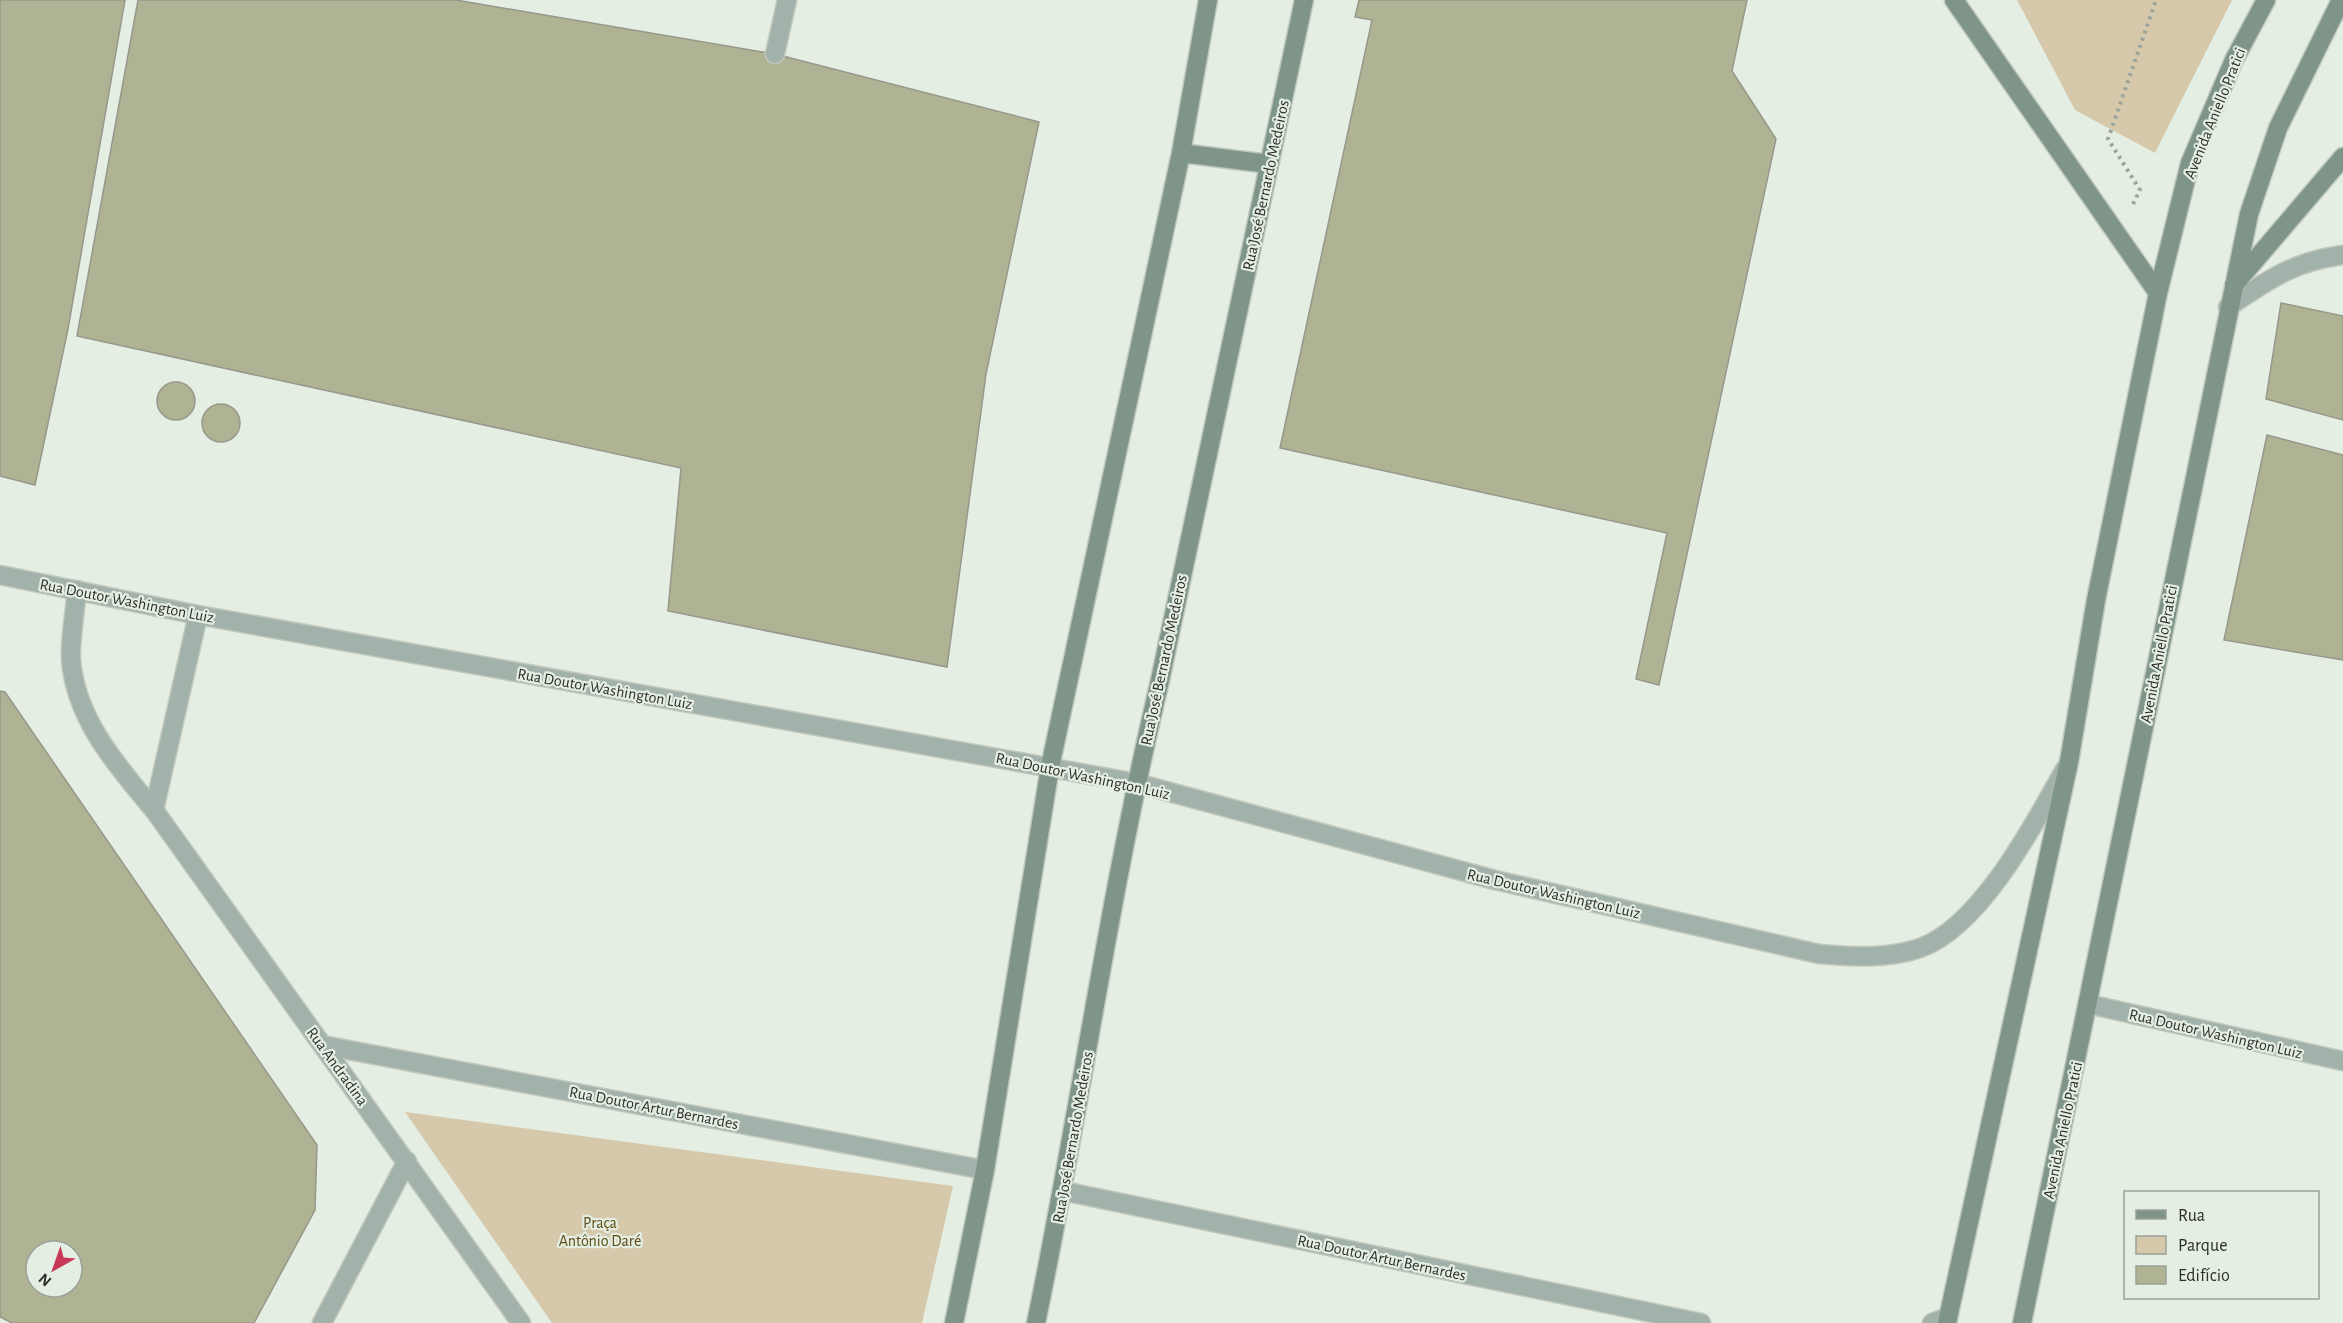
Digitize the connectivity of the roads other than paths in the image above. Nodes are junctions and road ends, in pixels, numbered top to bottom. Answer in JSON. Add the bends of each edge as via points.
{"nodes":[{"id":1,"x":787,"y":0,"type":"edge"},
{"id":2,"x":1304,"y":0,"type":"edge"},
{"id":3,"x":1954,"y":0,"type":"edge"},
{"id":4,"x":2266,"y":0,"type":"edge"},
{"id":5,"x":2341,"y":0,"type":"edge"},
{"id":6,"x":1204,"y":1,"type":"edge"},
{"id":7,"x":775,"y":54,"type":"dead end"},
{"id":8,"x":1181,"y":153,"type":"junction"},
{"id":9,"x":2343,"y":157,"type":"edge"},
{"id":10,"x":1269,"y":164,"type":"junction"},
{"id":11,"x":2343,"y":255,"type":"edge"},
{"id":12,"x":2233,"y":286,"type":"junction"},
{"id":13,"x":2158,"y":294,"type":"junction"},
{"id":14,"x":2228,"y":307,"type":"junction"},
{"id":15,"x":0,"y":575,"type":"edge"},
{"id":16,"x":77,"y":591,"type":"junction"},
{"id":17,"x":198,"y":615,"type":"junction"},
{"id":18,"x":2069,"y":762,"type":"junction"},
{"id":19,"x":1050,"y":767,"type":"junction"},
{"id":20,"x":1136,"y":783,"type":"junction"},
{"id":21,"x":154,"y":810,"type":"junction"},
{"id":22,"x":2088,"y":1004,"type":"junction"},
{"id":23,"x":322,"y":1045,"type":"junction"},
{"id":24,"x":2343,"y":1061,"type":"edge"},
{"id":25,"x":407,"y":1161,"type":"junction"},
{"id":26,"x":985,"y":1170,"type":"junction"},
{"id":27,"x":1063,"y":1191,"type":"junction"},
{"id":28,"x":1942,"y":1321,"type":"edge"},
{"id":29,"x":322,"y":1323,"type":"edge"},
{"id":30,"x":521,"y":1323,"type":"edge"},
{"id":31,"x":954,"y":1323,"type":"edge"},
{"id":32,"x":1036,"y":1323,"type":"edge"},
{"id":33,"x":1701,"y":1323,"type":"edge"},
{"id":34,"x":2022,"y":1323,"type":"edge"}],
"edges":[{"from":1,"to":7,"type":"street"},
{"from":2,"to":10,"type":"main road","name":"Rua José Bernardo Medeiros"},
{"from":3,"to":13,"type":"main road"},
{"from":4,"to":13,"type":"main road","name":"Avenida Aniello Pratici","via":[[2234,60],[2190,163]]},
{"from":5,"to":12,"type":"main road","name":"Avenida Aniello Pratici","via":[[2278,128],[2248,214]]},
{"from":6,"to":8,"type":"main road"},
{"from":8,"to":10,"type":"main road"},
{"from":8,"to":19,"type":"main road"},
{"from":9,"to":12,"type":"main road"},
{"from":10,"to":20,"type":"main road","name":"Rua José Bernardo Medeiros"},
{"from":11,"to":14,"type":"street","via":[[2282,271]]},
{"from":12,"to":14,"type":"main road","name":"Avenida Aniello Pratici"},
{"from":13,"to":18,"type":"main road","name":"Avenida Aniello Pratici","via":[[2096,600]]},
{"from":14,"to":22,"type":"main road","name":"Avenida Aniello Pratici"},
{"from":15,"to":16,"type":"street","name":"Rua Doutor Washington Luiz"},
{"from":16,"to":17,"type":"street","name":"Rua Doutor Washington Luiz"},
{"from":16,"to":21,"type":"street","name":"Rua Andradina","via":[[71,659],[75,684],[89,720],[115,762]]},
{"from":17,"to":19,"type":"street","name":"Rua Doutor Washington Luiz"},
{"from":17,"to":21,"type":"street"},
{"from":18,"to":20,"type":"street","name":"Rua Doutor Washington Luiz","via":[[1988,893],[1951,930],[1901,953],[1856,957],[1819,954],[1495,880]]},
{"from":18,"to":28,"type":"main road","name":"Avenida Aniello Pratici"},
{"from":19,"to":20,"type":"street","name":"Rua Doutor Washington Luiz"},
{"from":19,"to":26,"type":"main road"},
{"from":20,"to":27,"type":"main road","name":"Rua José Bernardo Medeiros"},
{"from":21,"to":23,"type":"street","name":"Rua Andradina"},
{"from":22,"to":24,"type":"street","name":"Rua Doutor Washington Luiz"},
{"from":22,"to":34,"type":"main road","name":"Avenida Aniello Pratici"},
{"from":23,"to":25,"type":"street","name":"Rua Andradina"},
{"from":23,"to":26,"type":"street","name":"Rua Doutor Artur Bernardes"},
{"from":25,"to":29,"type":"street"},
{"from":25,"to":30,"type":"street","name":"Rua Andradina"},
{"from":26,"to":31,"type":"main road"},
{"from":27,"to":32,"type":"main road","name":"Rua José Bernardo Medeiros"},
{"from":27,"to":33,"type":"street","name":"Rua Doutor Artur Bernardes"}]}
